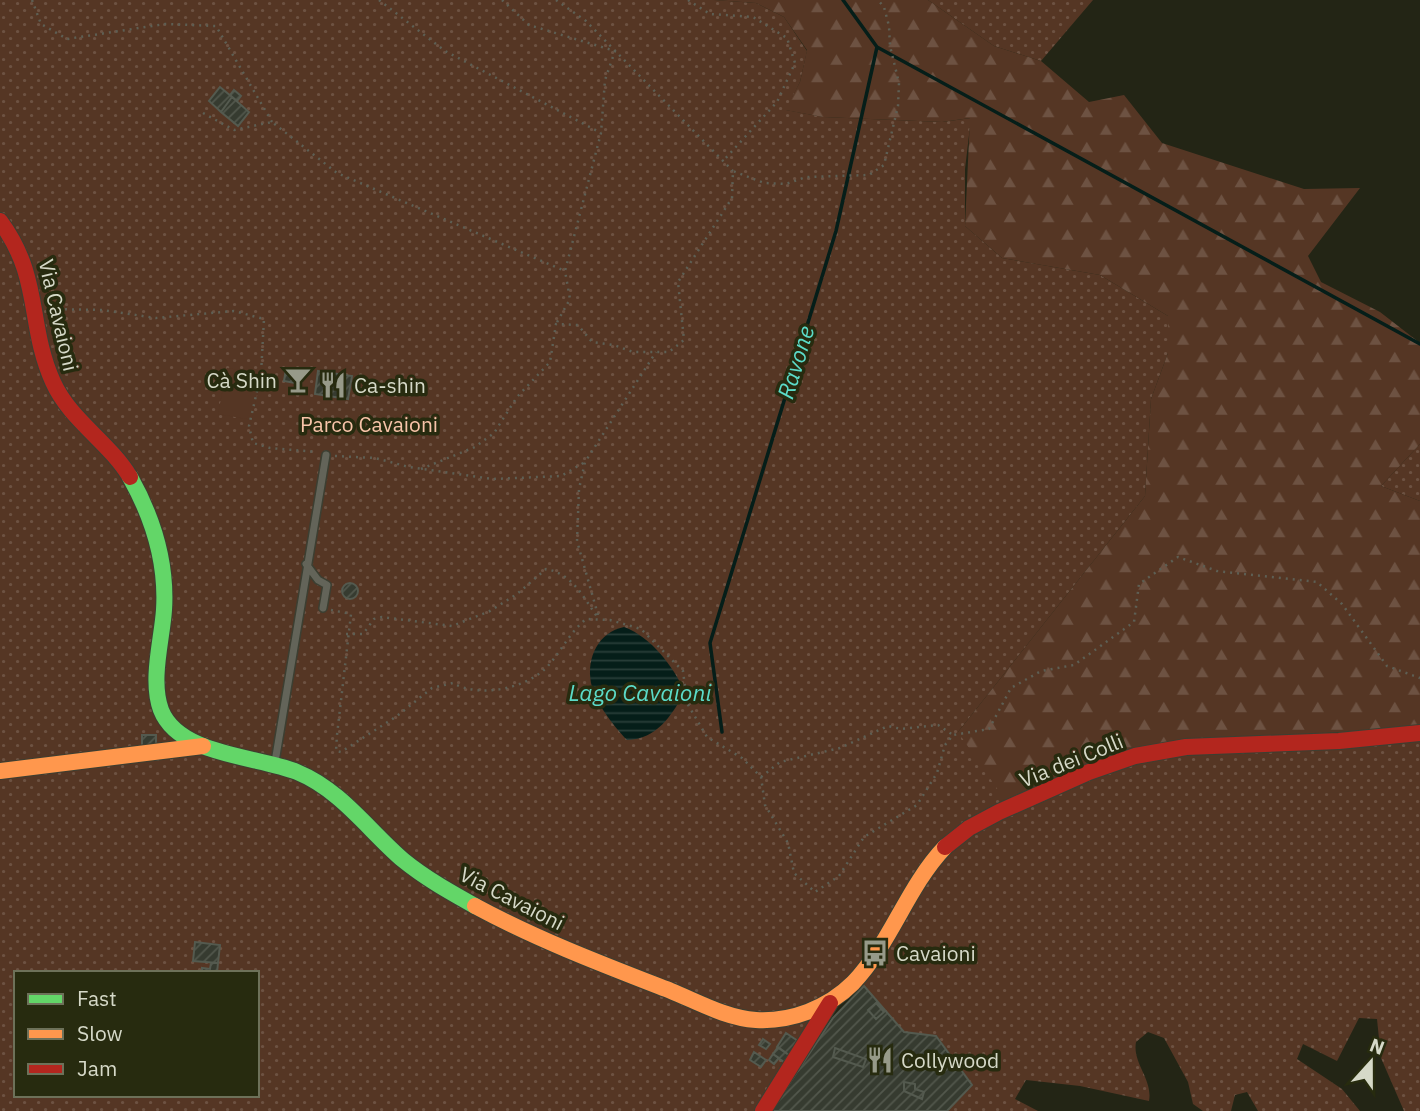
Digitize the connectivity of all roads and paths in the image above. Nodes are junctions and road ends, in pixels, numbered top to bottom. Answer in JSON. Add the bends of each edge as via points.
{"nodes":[{"id":1,"x":32,"y":0,"type":"edge"},
{"id":2,"x":380,"y":0,"type":"edge"},
{"id":3,"x":502,"y":0,"type":"edge"},
{"id":4,"x":556,"y":0,"type":"edge"},
{"id":5,"x":688,"y":0,"type":"edge"},
{"id":6,"x":878,"y":0,"type":"edge"},
{"id":7,"x":615,"y":51,"type":"junction"},
{"id":8,"x":204,"y":113,"type":"dead end"},
{"id":9,"x":272,"y":122,"type":"junction"},
{"id":10,"x":601,"y":133,"type":"junction"},
{"id":11,"x":723,"y":161,"type":"junction"},
{"id":12,"x":733,"y":172,"type":"junction"},
{"id":13,"x":0,"y":221,"type":"edge"},
{"id":14,"x":565,"y":271,"type":"junction"},
{"id":15,"x":34,"y":298,"type":"junction"},
{"id":16,"x":556,"y":324,"type":"junction"},
{"id":17,"x":656,"y":352,"type":"junction"},
{"id":18,"x":326,"y":455,"type":"junction"},
{"id":19,"x":585,"y":462,"type":"junction"},
{"id":20,"x":421,"y":469,"type":"junction"},
{"id":21,"x":306,"y":564,"type":"junction"},
{"id":22,"x":323,"y":608,"type":"joint"},
{"id":23,"x":598,"y":618,"type":"junction"},
{"id":24,"x":347,"y":634,"type":"junction"},
{"id":25,"x":1420,"y":678,"type":"edge"},
{"id":26,"x":1420,"y":733,"type":"edge"},
{"id":27,"x":953,"y":735,"type":"junction"},
{"id":28,"x":203,"y":746,"type":"junction"},
{"id":29,"x":274,"y":766,"type":"junction"},
{"id":30,"x":0,"y":771,"type":"edge"},
{"id":31,"x":761,"y":777,"type":"junction"},
{"id":32,"x":830,"y":1003,"type":"junction"},
{"id":33,"x":763,"y":1111,"type":"edge"}],
"edges":[{"from":1,"to":9,"type":"path","via":[[41,24],[67,39],[165,24],[216,26]]},
{"from":2,"to":10,"type":"path","via":[[445,51]]},
{"from":3,"to":7,"type":"path","via":[[529,25]]},
{"from":4,"to":7,"type":"path"},
{"from":5,"to":11,"type":"path","via":[[710,14],[753,17],[787,38],[794,63],[777,102]]},
{"from":6,"to":12,"type":"path","via":[[887,16],[899,83],[884,164],[869,175],[806,177],[786,184],[764,183]]},
{"from":7,"to":10,"type":"path","via":[[605,80]]},
{"from":7,"to":11,"type":"path"},
{"from":8,"to":9,"type":"path","via":[[234,130]]},
{"from":9,"to":14,"type":"path","via":[[337,173]]},
{"from":10,"to":14,"type":"path"},
{"from":11,"to":12,"type":"path"},
{"from":12,"to":17,"type":"path","via":[[732,198],[678,282],[684,340],[669,352]]},
{"from":13,"to":15,"type":"street","name":"Via Cavaioni","via":[[26,260]]},
{"from":14,"to":16,"type":"path","via":[[570,299]]},
{"from":15,"to":18,"type":"path","via":[[42,298],[55,312],[102,310],[156,318],[234,311],[264,319],[261,374],[249,426],[253,443]]},
{"from":15,"to":28,"type":"street","name":"Via Cavaioni","via":[[41,348],[55,386],[80,421],[119,460],[155,535],[167,609],[157,682],[159,708],[172,725]]},
{"from":16,"to":17,"type":"path","via":[[578,325],[592,342],[633,352]]},
{"from":16,"to":20,"type":"path","via":[[550,362],[517,397],[494,433],[475,447]]},
{"from":17,"to":19,"type":"path"},
{"from":18,"to":20,"type":"path","via":[[375,458]]},
{"from":18,"to":21,"type":"lane"},
{"from":19,"to":20,"type":"path","via":[[561,476],[492,479]]},
{"from":19,"to":23,"type":"path","via":[[577,541]]},
{"from":21,"to":22,"type":"lane","via":[[327,584]]},
{"from":21,"to":29,"type":"lane"},
{"from":22,"to":24,"type":"path","via":[[351,614]]},
{"from":23,"to":24,"type":"path","via":[[571,581],[546,569],[517,594],[477,618],[443,626],[382,617],[374,619],[363,634]]},
{"from":23,"to":24,"type":"path","via":[[586,619],[572,630],[544,670],[512,686],[479,692],[453,683],[432,688],[341,752],[336,751]]},
{"from":23,"to":31,"type":"path","via":[[641,629],[683,671],[687,703],[707,737],[742,758]]},
{"from":25,"to":27,"type":"path","via":[[1387,666],[1342,604],[1317,582],[1217,570],[1178,557],[1139,584],[1134,622],[1112,640],[1074,665],[1041,671],[1011,688],[989,729]]},
{"from":26,"to":32,"type":"street","name":"Via dei Colli","via":[[1172,749],[1127,758],[1081,775],[980,822],[950,842],[915,884],[859,977]]},
{"from":27,"to":31,"type":"path","via":[[938,725],[888,726],[840,748],[780,761]]},
{"from":27,"to":31,"type":"path","via":[[917,805],[864,837],[839,876],[815,892],[794,873],[788,843],[765,805]]},
{"from":28,"to":29,"type":"street","name":"Via Cavaioni"},
{"from":28,"to":30,"type":"street","name":"Via Cavaioni"},
{"from":29,"to":32,"type":"street","name":"Via Cavaioni","via":[[319,783],[391,851],[438,885],[598,963],[745,1018],[780,1018]]},
{"from":32,"to":33,"type":"street"}]}
